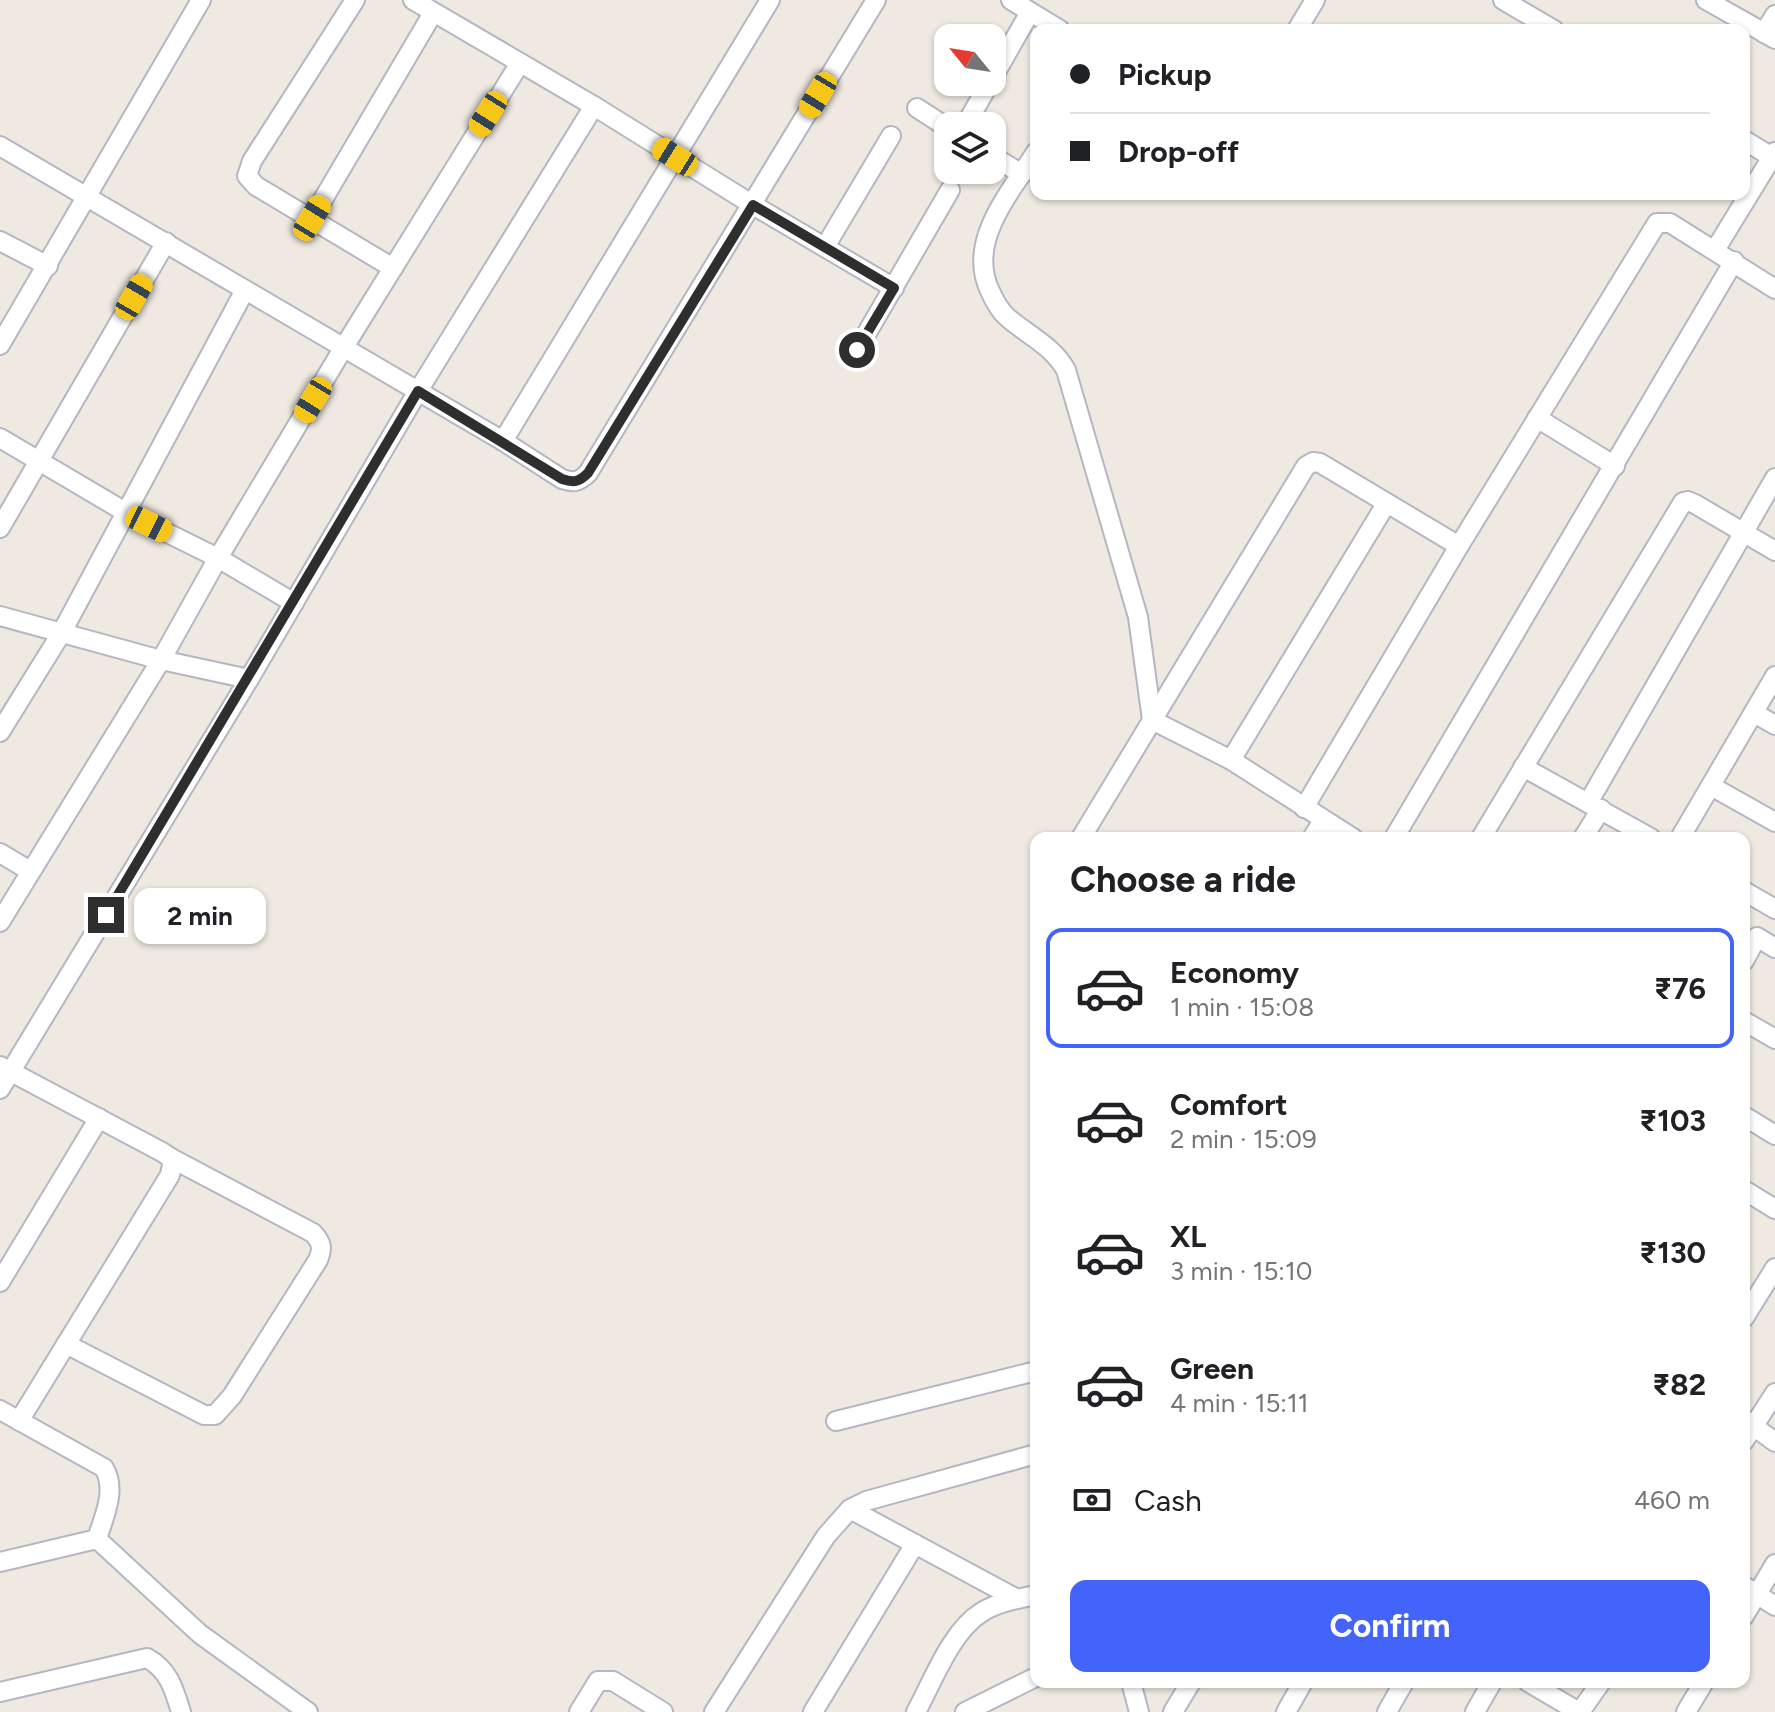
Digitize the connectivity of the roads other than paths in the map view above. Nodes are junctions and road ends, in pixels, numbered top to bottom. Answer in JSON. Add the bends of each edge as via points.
{"nodes":[{"id":1,"x":201,"y":0,"type":"edge"},
{"id":2,"x":354,"y":0,"type":"edge"},
{"id":3,"x":413,"y":0,"type":"edge"},
{"id":4,"x":770,"y":0,"type":"edge"},
{"id":5,"x":876,"y":0,"type":"edge"},
{"id":6,"x":1011,"y":0,"type":"edge"},
{"id":7,"x":1315,"y":0,"type":"edge"},
{"id":8,"x":1503,"y":0,"type":"edge"},
{"id":9,"x":1706,"y":0,"type":"edge"},
{"id":10,"x":1533,"y":7,"type":"edge"},
{"id":11,"x":1030,"y":12,"type":"junction"},
{"id":12,"x":433,"y":13,"type":"junction"},
{"id":13,"x":1775,"y":15,"type":"edge"},
{"id":14,"x":1050,"y":24,"type":"edge"},
{"id":15,"x":1301,"y":24,"type":"edge"},
{"id":16,"x":1549,"y":24,"type":"edge"},
{"id":17,"x":1749,"y":24,"type":"edge"},
{"id":18,"x":1750,"y":25,"type":"edge"},
{"id":19,"x":1770,"y":36,"type":"edge"},
{"id":20,"x":1006,"y":54,"type":"edge"},
{"id":21,"x":520,"y":63,"type":"junction"},
{"id":22,"x":594,"y":106,"type":"junction"},
{"id":23,"x":917,"y":108,"type":"dead end"},
{"id":24,"x":934,"y":119,"type":"edge"},
{"id":25,"x":891,"y":136,"type":"dead end"},
{"id":26,"x":1750,"y":143,"type":"edge"},
{"id":27,"x":0,"y":146,"type":"edge"},
{"id":28,"x":1774,"y":154,"type":"edge"},
{"id":29,"x":675,"y":157,"type":"junction"},
{"id":30,"x":1030,"y":161,"type":"edge"},
{"id":31,"x":1006,"y":164,"type":"edge"},
{"id":32,"x":1022,"y":174,"type":"junction"},
{"id":33,"x":950,"y":190,"type":"dead end"},
{"id":34,"x":1750,"y":193,"type":"edge"},
{"id":35,"x":86,"y":197,"type":"junction"},
{"id":36,"x":1746,"y":200,"type":"edge"},
{"id":37,"x":753,"y":205,"type":"junction"},
{"id":38,"x":312,"y":218,"type":"junction"},
{"id":39,"x":0,"y":241,"type":"edge"},
{"id":40,"x":166,"y":242,"type":"junction"},
{"id":41,"x":825,"y":247,"type":"junction"},
{"id":42,"x":1715,"y":250,"type":"junction"},
{"id":43,"x":1734,"y":261,"type":"junction"},
{"id":44,"x":48,"y":266,"type":"junction"},
{"id":45,"x":393,"y":268,"type":"junction"},
{"id":46,"x":894,"y":288,"type":"junction"},
{"id":47,"x":1775,"y":289,"type":"edge"},
{"id":48,"x":245,"y":290,"type":"junction"},
{"id":49,"x":2,"y":337,"type":"edge"},
{"id":50,"x":344,"y":347,"type":"junction"},
{"id":51,"x":857,"y":350,"type":"dead end"},
{"id":52,"x":418,"y":391,"type":"junction"},
{"id":53,"x":1537,"y":418,"type":"junction"},
{"id":54,"x":0,"y":438,"type":"edge"},
{"id":55,"x":503,"y":441,"type":"junction"},
{"id":56,"x":38,"y":462,"type":"junction"},
{"id":57,"x":1615,"y":466,"type":"junction"},
{"id":58,"x":1775,"y":478,"type":"edge"},
{"id":59,"x":1386,"y":504,"type":"junction"},
{"id":60,"x":127,"y":513,"type":"junction"},
{"id":61,"x":2,"y":521,"type":"edge"},
{"id":62,"x":1741,"y":532,"type":"junction"},
{"id":63,"x":1459,"y":546,"type":"junction"},
{"id":64,"x":1775,"y":551,"type":"edge"},
{"id":65,"x":218,"y":558,"type":"junction"},
{"id":66,"x":294,"y":603,"type":"junction"},
{"id":67,"x":0,"y":616,"type":"edge"},
{"id":68,"x":62,"y":632,"type":"junction"},
{"id":69,"x":161,"y":660,"type":"junction"},
{"id":70,"x":1775,"y":676,"type":"edge"},
{"id":71,"x":249,"y":679,"type":"junction"},
{"id":72,"x":1754,"y":713,"type":"junction"},
{"id":73,"x":1152,"y":720,"type":"junction"},
{"id":74,"x":1775,"y":725,"type":"edge"},
{"id":75,"x":0,"y":732,"type":"edge"},
{"id":76,"x":1231,"y":760,"type":"junction"},
{"id":77,"x":1523,"y":767,"type":"junction"},
{"id":78,"x":1711,"y":786,"type":"junction"},
{"id":79,"x":1595,"y":806,"type":"junction"},
{"id":80,"x":1304,"y":808,"type":"junction"},
{"id":81,"x":1323,"y":821,"type":"junction"},
{"id":82,"x":1775,"y":822,"type":"edge"},
{"id":83,"x":1085,"y":832,"type":"edge"},
{"id":84,"x":1316,"y":832,"type":"edge"},
{"id":85,"x":1342,"y":832,"type":"edge"},
{"id":86,"x":1398,"y":832,"type":"edge"},
{"id":87,"x":1485,"y":832,"type":"edge"},
{"id":88,"x":1585,"y":832,"type":"edge"},
{"id":89,"x":1640,"y":832,"type":"edge"},
{"id":90,"x":1684,"y":832,"type":"edge"},
{"id":91,"x":0,"y":853,"type":"edge"},
{"id":92,"x":30,"y":871,"type":"junction"},
{"id":93,"x":1750,"y":894,"type":"edge"},
{"id":94,"x":1774,"y":908,"type":"edge"},
{"id":95,"x":0,"y":922,"type":"edge"},
{"id":96,"x":1757,"y":937,"type":"junction"},
{"id":97,"x":1775,"y":948,"type":"edge"},
{"id":98,"x":1750,"y":950,"type":"edge"},
{"id":99,"x":1750,"y":1024,"type":"edge"},
{"id":100,"x":1775,"y":1039,"type":"edge"},
{"id":101,"x":6,"y":1069,"type":"edge"},
{"id":102,"x":0,"y":1089,"type":"edge"},
{"id":103,"x":99,"y":1118,"type":"junction"},
{"id":104,"x":1750,"y":1120,"type":"edge"},
{"id":105,"x":1775,"y":1135,"type":"edge"},
{"id":106,"x":171,"y":1158,"type":"junction"},
{"id":107,"x":1750,"y":1194,"type":"edge"},
{"id":108,"x":1775,"y":1209,"type":"edge"},
{"id":109,"x":1775,"y":1268,"type":"edge"},
{"id":110,"x":0,"y":1282,"type":"edge"},
{"id":111,"x":1750,"y":1305,"type":"edge"},
{"id":112,"x":66,"y":1344,"type":"junction"},
{"id":113,"x":1030,"y":1372,"type":"edge"},
{"id":114,"x":1775,"y":1393,"type":"edge"},
{"id":115,"x":0,"y":1412,"type":"edge"},
{"id":116,"x":19,"y":1421,"type":"junction"},
{"id":117,"x":836,"y":1421,"type":"dead end"},
{"id":118,"x":1750,"y":1425,"type":"edge"},
{"id":119,"x":1750,"y":1430,"type":"edge"},
{"id":120,"x":1775,"y":1442,"type":"edge"},
{"id":121,"x":1030,"y":1456,"type":"edge"},
{"id":122,"x":850,"y":1509,"type":"junction"},
{"id":123,"x":97,"y":1539,"type":"junction"},
{"id":124,"x":915,"y":1544,"type":"junction"},
{"id":125,"x":0,"y":1562,"type":"edge"},
{"id":126,"x":1775,"y":1564,"type":"edge"},
{"id":127,"x":1750,"y":1590,"type":"edge"},
{"id":128,"x":1027,"y":1597,"type":"edge"},
{"id":129,"x":1775,"y":1606,"type":"edge"},
{"id":130,"x":1030,"y":1680,"type":"edge"},
{"id":131,"x":1133,"y":1688,"type":"edge"},
{"id":132,"x":1187,"y":1688,"type":"edge"},
{"id":133,"x":1300,"y":1688,"type":"edge"},
{"id":134,"x":1401,"y":1688,"type":"edge"},
{"id":135,"x":1489,"y":1688,"type":"edge"},
{"id":136,"x":1538,"y":1688,"type":"edge"},
{"id":137,"x":1597,"y":1688,"type":"edge"},
{"id":138,"x":1700,"y":1688,"type":"edge"},
{"id":139,"x":0,"y":1692,"type":"edge"},
{"id":140,"x":181,"y":1712,"type":"edge"},
{"id":141,"x":308,"y":1712,"type":"edge"},
{"id":142,"x":579,"y":1712,"type":"edge"},
{"id":143,"x":663,"y":1712,"type":"edge"},
{"id":144,"x":714,"y":1712,"type":"edge"},
{"id":145,"x":813,"y":1712,"type":"edge"},
{"id":146,"x":916,"y":1712,"type":"edge"},
{"id":147,"x":965,"y":1712,"type":"edge"},
{"id":148,"x":1139,"y":1712,"type":"edge"},
{"id":149,"x":1173,"y":1712,"type":"edge"},
{"id":150,"x":1286,"y":1712,"type":"edge"},
{"id":151,"x":1387,"y":1712,"type":"edge"},
{"id":152,"x":1475,"y":1712,"type":"edge"},
{"id":153,"x":1580,"y":1712,"type":"edge"},
{"id":154,"x":1686,"y":1712,"type":"edge"}],
"edges":[{"from":1,"to":35,"type":"street"},
{"from":2,"to":38,"type":"street","via":[[247,176]]},
{"from":3,"to":12,"type":"street"},
{"from":4,"to":29,"type":"street"},
{"from":5,"to":37,"type":"street"},
{"from":6,"to":11,"type":"street"},
{"from":7,"to":15,"type":"street"},
{"from":8,"to":10,"type":"street"},
{"from":9,"to":17,"type":"street"},
{"from":10,"to":16,"type":"street"},
{"from":11,"to":14,"type":"street"},
{"from":11,"to":20,"type":"street"},
{"from":12,"to":21,"type":"street"},
{"from":12,"to":38,"type":"street"},
{"from":13,"to":19,"type":"street"},
{"from":18,"to":19,"type":"street"},
{"from":21,"to":22,"type":"street"},
{"from":21,"to":45,"type":"street"},
{"from":22,"to":29,"type":"street"},
{"from":22,"to":52,"type":"street"},
{"from":23,"to":24,"type":"street"},
{"from":25,"to":41,"type":"street"},
{"from":26,"to":28,"type":"street"},
{"from":27,"to":35,"type":"street"},
{"from":28,"to":34,"type":"street"},
{"from":29,"to":37,"type":"street"},
{"from":29,"to":55,"type":"street"},
{"from":30,"to":32,"type":"street"},
{"from":31,"to":32,"type":"street"},
{"from":32,"to":73,"type":"street","via":[[985,242],[985,281],[1003,314],[1050,349],[1066,370],[1134,602]]},
{"from":33,"to":46,"type":"street"},
{"from":35,"to":40,"type":"street"},
{"from":35,"to":44,"type":"street"},
{"from":36,"to":42,"type":"street"},
{"from":37,"to":41,"type":"street"},
{"from":37,"to":55,"type":"street","via":[[588,473],[571,482]]},
{"from":38,"to":45,"type":"street"},
{"from":39,"to":44,"type":"street"},
{"from":40,"to":48,"type":"street"},
{"from":40,"to":56,"type":"street"},
{"from":41,"to":46,"type":"street"},
{"from":42,"to":43,"type":"street"},
{"from":42,"to":53,"type":"street","via":[[1670,223],[1657,223]]},
{"from":43,"to":47,"type":"street"},
{"from":43,"to":57,"type":"street"},
{"from":44,"to":49,"type":"street"},
{"from":45,"to":50,"type":"street"},
{"from":46,"to":51,"type":"street"},
{"from":48,"to":50,"type":"street"},
{"from":48,"to":60,"type":"street"},
{"from":50,"to":52,"type":"street"},
{"from":50,"to":65,"type":"street"},
{"from":52,"to":55,"type":"street"},
{"from":52,"to":66,"type":"street"},
{"from":53,"to":57,"type":"street"},
{"from":53,"to":63,"type":"street"},
{"from":54,"to":56,"type":"street"},
{"from":56,"to":60,"type":"street"},
{"from":56,"to":61,"type":"street"},
{"from":57,"to":86,"type":"street"},
{"from":58,"to":62,"type":"street"},
{"from":59,"to":63,"type":"street"},
{"from":59,"to":73,"type":"street","via":[[1320,463],[1306,466]]},
{"from":59,"to":76,"type":"street"},
{"from":60,"to":65,"type":"street"},
{"from":60,"to":68,"type":"street"},
{"from":62,"to":64,"type":"street"},
{"from":62,"to":77,"type":"street","via":[[1683,502]]},
{"from":62,"to":79,"type":"street"},
{"from":63,"to":80,"type":"street"},
{"from":65,"to":66,"type":"street"},
{"from":65,"to":69,"type":"street"},
{"from":66,"to":71,"type":"street"},
{"from":67,"to":68,"type":"street"},
{"from":68,"to":69,"type":"street"},
{"from":68,"to":75,"type":"street"},
{"from":69,"to":71,"type":"street"},
{"from":69,"to":92,"type":"street"},
{"from":70,"to":72,"type":"street"},
{"from":71,"to":101,"type":"street"},
{"from":72,"to":74,"type":"street"},
{"from":72,"to":78,"type":"street"},
{"from":73,"to":76,"type":"street"},
{"from":73,"to":83,"type":"street"},
{"from":76,"to":80,"type":"street"},
{"from":77,"to":79,"type":"street"},
{"from":77,"to":87,"type":"street"},
{"from":78,"to":82,"type":"street"},
{"from":78,"to":90,"type":"street"},
{"from":79,"to":88,"type":"street"},
{"from":79,"to":89,"type":"street"},
{"from":80,"to":81,"type":"street"},
{"from":81,"to":84,"type":"street"},
{"from":81,"to":85,"type":"street"},
{"from":91,"to":92,"type":"street"},
{"from":92,"to":95,"type":"street"},
{"from":93,"to":94,"type":"street"},
{"from":94,"to":96,"type":"street"},
{"from":96,"to":97,"type":"street"},
{"from":96,"to":98,"type":"street"},
{"from":99,"to":100,"type":"street"},
{"from":101,"to":102,"type":"street"},
{"from":101,"to":103,"type":"street"},
{"from":103,"to":106,"type":"street"},
{"from":103,"to":110,"type":"street"},
{"from":104,"to":105,"type":"street"},
{"from":106,"to":112,"type":"street","via":[[170,1175]]},
{"from":106,"to":112,"type":"street","via":[[313,1233],[321,1241],[318,1260],[215,1415],[204,1415]]},
{"from":107,"to":108,"type":"street"},
{"from":109,"to":111,"type":"street"},
{"from":112,"to":116,"type":"street"},
{"from":113,"to":117,"type":"street"},
{"from":114,"to":118,"type":"street"},
{"from":115,"to":116,"type":"street"},
{"from":116,"to":123,"type":"street","via":[[104,1468],[111,1487]]},
{"from":119,"to":120,"type":"street"},
{"from":121,"to":122,"type":"street"},
{"from":122,"to":124,"type":"street"},
{"from":122,"to":144,"type":"street","via":[[826,1536]]},
{"from":123,"to":125,"type":"street"},
{"from":123,"to":141,"type":"street","via":[[200,1634]]},
{"from":124,"to":128,"type":"street"},
{"from":124,"to":145,"type":"street"},
{"from":126,"to":127,"type":"street"},
{"from":127,"to":129,"type":"street"},
{"from":128,"to":146,"type":"street","via":[[981,1613],[965,1626]]},
{"from":130,"to":147,"type":"street"},
{"from":131,"to":148,"type":"street"},
{"from":132,"to":149,"type":"street"},
{"from":133,"to":150,"type":"street"},
{"from":134,"to":151,"type":"street"},
{"from":135,"to":152,"type":"street"},
{"from":136,"to":153,"type":"street"},
{"from":137,"to":153,"type":"street"},
{"from":138,"to":154,"type":"street"},
{"from":139,"to":140,"type":"street","via":[[147,1658],[170,1678]]},
{"from":142,"to":143,"type":"street","via":[[598,1681],[605,1679]]}]}
